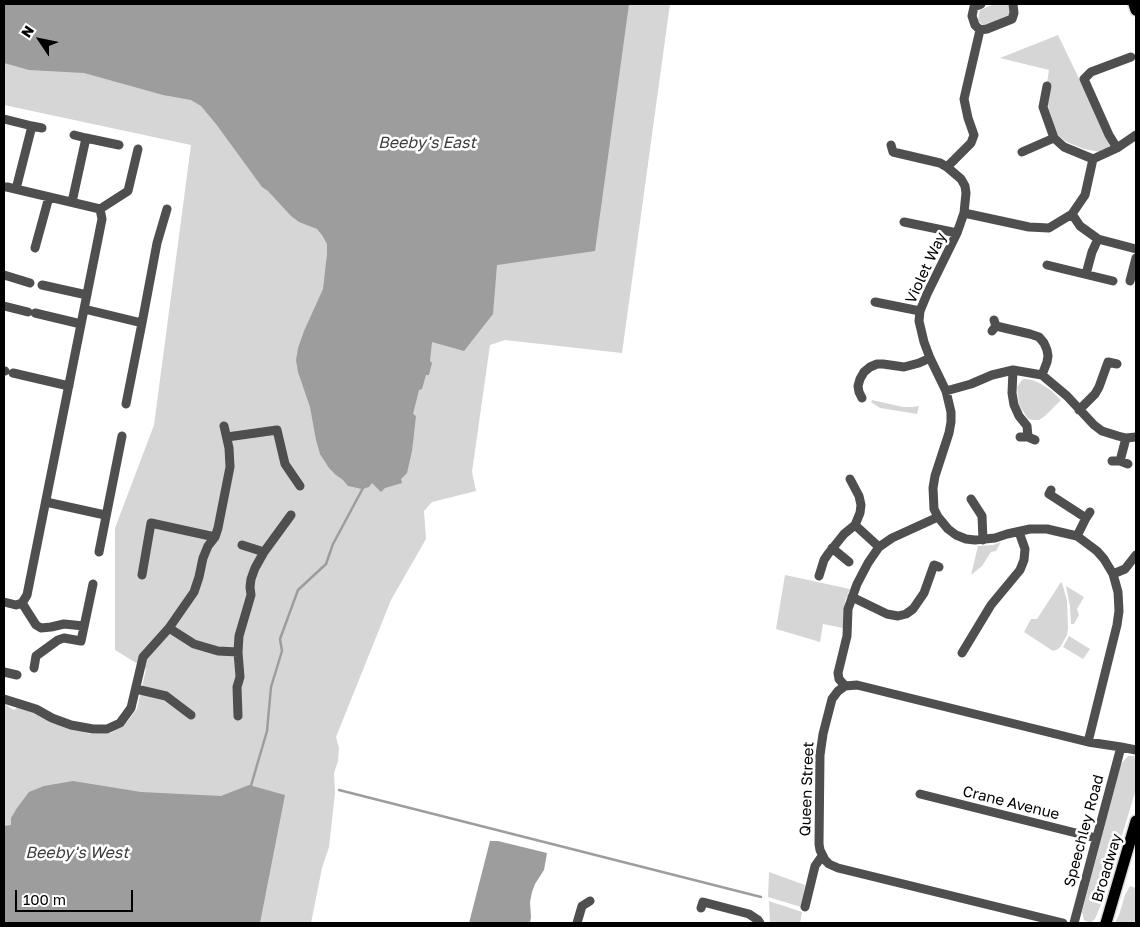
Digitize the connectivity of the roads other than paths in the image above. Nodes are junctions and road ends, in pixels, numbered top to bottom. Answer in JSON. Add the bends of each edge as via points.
{"nodes":[{"id":1,"x":981,"y":4,"type":"edge"},
{"id":2,"x":1013,"y":4,"type":"edge"},
{"id":3,"x":1134,"y":4,"type":"edge"},
{"id":4,"x":1136,"y":10,"type":"edge"},
{"id":5,"x":980,"y":30,"type":"junction"},
{"id":6,"x":1131,"y":57,"type":"dead end"},
{"id":7,"x":1047,"y":86,"type":"dead end"},
{"id":8,"x":4,"y":120,"type":"edge"},
{"id":9,"x":32,"y":126,"type":"junction"},
{"id":10,"x":42,"y":128,"type":"dead end"},
{"id":11,"x":74,"y":135,"type":"dead end"},
{"id":12,"x":1136,"y":135,"type":"edge"},
{"id":13,"x":86,"y":138,"type":"junction"},
{"id":14,"x":1054,"y":138,"type":"junction"},
{"id":15,"x":119,"y":145,"type":"dead end"},
{"id":16,"x":891,"y":145,"type":"dead end"},
{"id":17,"x":1117,"y":148,"type":"junction"},
{"id":18,"x":138,"y":149,"type":"dead end"},
{"id":19,"x":1022,"y":152,"type":"dead end"},
{"id":20,"x":1093,"y":159,"type":"junction"},
{"id":21,"x":947,"y":167,"type":"junction"},
{"id":22,"x":4,"y":187,"type":"edge"},
{"id":23,"x":16,"y":190,"type":"junction"},
{"id":24,"x":49,"y":197,"type":"junction"},
{"id":25,"x":72,"y":202,"type":"junction"},
{"id":26,"x":100,"y":209,"type":"junction"},
{"id":27,"x":167,"y":209,"type":"dead end"},
{"id":28,"x":964,"y":213,"type":"junction"},
{"id":29,"x":1072,"y":214,"type":"junction"},
{"id":30,"x":904,"y":222,"type":"dead end"},
{"id":31,"x":957,"y":234,"type":"junction"},
{"id":32,"x":1098,"y":239,"type":"junction"},
{"id":33,"x":35,"y":248,"type":"dead end"},
{"id":34,"x":1136,"y":249,"type":"edge"},
{"id":35,"x":1136,"y":258,"type":"edge"},
{"id":36,"x":1047,"y":265,"type":"dead end"},
{"id":37,"x":1086,"y":274,"type":"junction"},
{"id":38,"x":4,"y":275,"type":"edge"},
{"id":39,"x":1113,"y":281,"type":"dead end"},
{"id":40,"x":1130,"y":281,"type":"dead end"},
{"id":41,"x":30,"y":283,"type":"dead end"},
{"id":42,"x":42,"y":285,"type":"dead end"},
{"id":43,"x":87,"y":295,"type":"junction"},
{"id":44,"x":875,"y":302,"type":"dead end"},
{"id":45,"x":4,"y":306,"type":"edge"},
{"id":46,"x":84,"y":309,"type":"junction"},
{"id":47,"x":920,"y":311,"type":"junction"},
{"id":48,"x":142,"y":323,"type":"junction"},
{"id":49,"x":81,"y":324,"type":"junction"},
{"id":50,"x":994,"y":326,"type":"dead end"},
{"id":51,"x":930,"y":358,"type":"junction"},
{"id":52,"x":1117,"y":364,"type":"dead end"},
{"id":53,"x":1013,"y":370,"type":"junction"},
{"id":54,"x":7,"y":372,"type":"edge"},
{"id":55,"x":1042,"y":375,"type":"junction"},
{"id":56,"x":69,"y":386,"type":"junction"},
{"id":57,"x":946,"y":390,"type":"junction"},
{"id":58,"x":862,"y":398,"type":"dead end"},
{"id":59,"x":126,"y":404,"type":"dead end"},
{"id":60,"x":1080,"y":410,"type":"junction"},
{"id":61,"x":224,"y":426,"type":"dead end"},
{"id":62,"x":122,"y":436,"type":"dead end"},
{"id":63,"x":227,"y":437,"type":"junction"},
{"id":64,"x":1136,"y":437,"type":"edge"},
{"id":65,"x":1027,"y":438,"type":"dead end"},
{"id":66,"x":1126,"y":438,"type":"junction"},
{"id":67,"x":1120,"y":462,"type":"dead end"},
{"id":68,"x":850,"y":479,"type":"dead end"},
{"id":69,"x":300,"y":486,"type":"dead end"},
{"id":70,"x":1051,"y":490,"type":"dead end"},
{"id":71,"x":975,"y":501,"type":"dead end"},
{"id":72,"x":46,"y":502,"type":"junction"},
{"id":73,"x":105,"y":515,"type":"junction"},
{"id":74,"x":291,"y":515,"type":"dead end"},
{"id":75,"x":938,"y":517,"type":"junction"},
{"id":76,"x":855,"y":525,"type":"junction"},
{"id":77,"x":1019,"y":532,"type":"junction"},
{"id":78,"x":1077,"y":536,"type":"junction"},
{"id":79,"x":215,"y":537,"type":"junction"},
{"id":80,"x":983,"y":540,"type":"junction"},
{"id":81,"x":242,"y":545,"type":"dead end"},
{"id":82,"x":880,"y":547,"type":"junction"},
{"id":83,"x":832,"y":548,"type":"junction"},
{"id":84,"x":99,"y":552,"type":"dead end"},
{"id":85,"x":264,"y":552,"type":"junction"},
{"id":86,"x":1136,"y":554,"type":"edge"},
{"id":87,"x":849,"y":562,"type":"dead end"},
{"id":88,"x":934,"y":565,"type":"dead end"},
{"id":89,"x":1113,"y":574,"type":"junction"},
{"id":90,"x":142,"y":575,"type":"dead end"},
{"id":91,"x":819,"y":576,"type":"dead end"},
{"id":92,"x":93,"y":584,"type":"dead end"},
{"id":93,"x":852,"y":597,"type":"junction"},
{"id":94,"x":4,"y":602,"type":"edge"},
{"id":95,"x":22,"y":603,"type":"junction"},
{"id":96,"x":84,"y":626,"type":"junction"},
{"id":97,"x":169,"y":628,"type":"junction"},
{"id":98,"x":238,"y":652,"type":"junction"},
{"id":99,"x":962,"y":653,"type":"dead end"},
{"id":100,"x":34,"y":668,"type":"dead end"},
{"id":101,"x":4,"y":672,"type":"edge"},
{"id":102,"x":17,"y":675,"type":"dead end"},
{"id":103,"x":845,"y":686,"type":"junction"},
{"id":104,"x":136,"y":689,"type":"junction"},
{"id":105,"x":4,"y":699,"type":"edge"},
{"id":106,"x":191,"y":715,"type":"dead end"},
{"id":107,"x":238,"y":716,"type":"dead end"},
{"id":108,"x":1088,"y":742,"type":"junction"},
{"id":109,"x":1121,"y":747,"type":"junction"},
{"id":110,"x":1136,"y":750,"type":"edge"},
{"id":111,"x":920,"y":794,"type":"dead end"},
{"id":112,"x":1136,"y":821,"type":"edge"},
{"id":113,"x":1096,"y":838,"type":"junction"},
{"id":114,"x":822,"y":856,"type":"junction"},
{"id":115,"x":590,"y":901,"type":"dead end"},
{"id":116,"x":804,"y":907,"type":"dead end"},
{"id":117,"x":701,"y":908,"type":"dead end"},
{"id":118,"x":577,"y":923,"type":"edge"},
{"id":119,"x":760,"y":923,"type":"edge"},
{"id":120,"x":1063,"y":923,"type":"edge"},
{"id":121,"x":1074,"y":923,"type":"edge"},
{"id":122,"x":1106,"y":923,"type":"edge"}],
"edges":[{"from":1,"to":5,"type":"street","via":[[974,7],[972,16]]},
{"from":2,"to":5,"type":"street","via":[[1012,19]]},
{"from":3,"to":4,"type":"main road"},
{"from":5,"to":21,"type":"street","via":[[964,99],[974,135],[971,143]]},
{"from":6,"to":17,"type":"street","via":[[1091,72],[1084,79]]},
{"from":7,"to":14,"type":"street","via":[[1043,107]]},
{"from":8,"to":9,"type":"street"},
{"from":9,"to":10,"type":"street"},
{"from":9,"to":23,"type":"street"},
{"from":11,"to":13,"type":"street"},
{"from":12,"to":17,"type":"street"},
{"from":13,"to":15,"type":"street"},
{"from":13,"to":25,"type":"street"},
{"from":14,"to":19,"type":"street"},
{"from":14,"to":20,"type":"street","via":[[1064,147]]},
{"from":16,"to":21,"type":"street","via":[[893,152]]},
{"from":17,"to":20,"type":"street"},
{"from":18,"to":26,"type":"street","via":[[128,191]]},
{"from":20,"to":29,"type":"street","via":[[1085,195]]},
{"from":21,"to":28,"type":"street","name":"Violet Way","via":[[965,186]]},
{"from":22,"to":23,"type":"street"},
{"from":23,"to":24,"type":"street"},
{"from":24,"to":25,"type":"street"},
{"from":24,"to":33,"type":"street"},
{"from":25,"to":26,"type":"street"},
{"from":26,"to":43,"type":"street","via":[[102,219]]},
{"from":27,"to":48,"type":"street"},
{"from":28,"to":29,"type":"street","via":[[1049,228]]},
{"from":28,"to":31,"type":"street","name":"Violet Way"},
{"from":29,"to":32,"type":"street","via":[[1080,226]]},
{"from":30,"to":31,"type":"street"},
{"from":31,"to":47,"type":"street","name":"Violet Way"},
{"from":32,"to":34,"type":"street"},
{"from":32,"to":37,"type":"street"},
{"from":35,"to":40,"type":"street"},
{"from":36,"to":37,"type":"street"},
{"from":37,"to":39,"type":"street"},
{"from":38,"to":41,"type":"street"},
{"from":42,"to":43,"type":"street"},
{"from":43,"to":46,"type":"street"},
{"from":44,"to":47,"type":"street"},
{"from":45,"to":49,"type":"street"},
{"from":46,"to":48,"type":"street"},
{"from":46,"to":49,"type":"street"},
{"from":47,"to":51,"type":"street","name":"Violet Way","via":[[923,341]]},
{"from":48,"to":59,"type":"street"},
{"from":49,"to":56,"type":"street"},
{"from":50,"to":55,"type":"street","via":[[1030,334],[1044,343],[1048,356]]},
{"from":51,"to":57,"type":"street","name":"Violet Way"},
{"from":51,"to":58,"type":"street","via":[[904,366],[876,364],[870,367],[858,386]]},
{"from":52,"to":60,"type":"street","via":[[1108,362],[1095,394]]},
{"from":53,"to":55,"type":"street"},
{"from":53,"to":57,"type":"street"},
{"from":53,"to":65,"type":"street","via":[[1014,405],[1027,426]]},
{"from":54,"to":56,"type":"street"},
{"from":55,"to":60,"type":"street"},
{"from":56,"to":72,"type":"street"},
{"from":57,"to":75,"type":"street","name":"Violet Way","via":[[951,422],[933,488],[934,509]]},
{"from":60,"to":66,"type":"street","via":[[1102,431]]},
{"from":61,"to":63,"type":"street"},
{"from":62,"to":73,"type":"street"},
{"from":63,"to":69,"type":"street","via":[[278,430],[285,464]]},
{"from":63,"to":79,"type":"street","via":[[230,467]]},
{"from":64,"to":66,"type":"street"},
{"from":66,"to":67,"type":"street"},
{"from":68,"to":76,"type":"street","via":[[860,505]]},
{"from":70,"to":78,"type":"street","via":[[1049,494],[1088,515]]},
{"from":71,"to":80,"type":"street","via":[[982,516]]},
{"from":72,"to":73,"type":"street"},
{"from":72,"to":95,"type":"street","via":[[27,595]]},
{"from":73,"to":84,"type":"street"},
{"from":74,"to":85,"type":"street"},
{"from":75,"to":80,"type":"street","via":[[956,535]]},
{"from":75,"to":82,"type":"street"},
{"from":76,"to":82,"type":"street"},
{"from":76,"to":83,"type":"street"},
{"from":77,"to":78,"type":"street","via":[[1047,529]]},
{"from":77,"to":80,"type":"street"},
{"from":77,"to":99,"type":"street","via":[[1024,549],[1020,570],[991,605]]},
{"from":78,"to":89,"type":"street","via":[[1104,559]]},
{"from":79,"to":90,"type":"street","via":[[151,523]]},
{"from":79,"to":97,"type":"street","via":[[202,558],[194,592]]},
{"from":81,"to":85,"type":"street"},
{"from":82,"to":93,"type":"street","via":[[868,563]]},
{"from":83,"to":87,"type":"street"},
{"from":83,"to":91,"type":"street"},
{"from":85,"to":98,"type":"street","via":[[251,579],[251,595],[239,636]]},
{"from":86,"to":89,"type":"street","via":[[1125,569]]},
{"from":88,"to":93,"type":"street","via":[[924,593],[906,614],[887,614]]},
{"from":89,"to":108,"type":"street","via":[[1118,592],[1117,626]]},
{"from":92,"to":96,"type":"street"},
{"from":93,"to":103,"type":"street","via":[[838,673]]},
{"from":94,"to":95,"type":"street"},
{"from":95,"to":96,"type":"street","via":[[41,628],[64,624]]},
{"from":96,"to":100,"type":"street","via":[[81,641],[58,640],[36,656]]},
{"from":97,"to":98,"type":"street","via":[[194,644],[218,651]]},
{"from":97,"to":104,"type":"street","via":[[143,657]]},
{"from":98,"to":107,"type":"street"},
{"from":101,"to":102,"type":"street"},
{"from":103,"to":108,"type":"street","via":[[857,685]]},
{"from":103,"to":114,"type":"street","name":"Queen Street","via":[[832,699],[820,754],[819,844]]},
{"from":104,"to":105,"type":"street","via":[[131,708],[120,723],[108,728],[71,725]]},
{"from":104,"to":106,"type":"street","via":[[166,696]]},
{"from":108,"to":109,"type":"street"},
{"from":109,"to":110,"type":"street"},
{"from":109,"to":113,"type":"street","name":"Speechley Road"},
{"from":111,"to":113,"type":"street","name":"Crane Avenue"},
{"from":112,"to":122,"type":"main road","name":"Broadway"},
{"from":113,"to":121,"type":"street","name":"Speechley Road"},
{"from":114,"to":116,"type":"street","via":[[815,866]]},
{"from":114,"to":120,"type":"street","name":"Queen Street","via":[[838,868]]},
{"from":115,"to":118,"type":"street","via":[[579,902]]},
{"from":117,"to":119,"type":"street","via":[[703,902],[709,903],[750,914]]}]}
